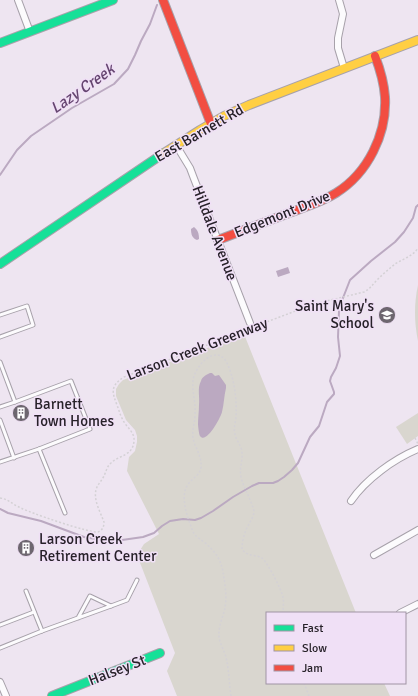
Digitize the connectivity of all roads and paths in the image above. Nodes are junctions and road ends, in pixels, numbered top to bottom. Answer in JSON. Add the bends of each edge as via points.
{"nodes":[{"id":1,"x":18,"y":0,"type":"edge"},
{"id":2,"x":113,"y":0,"type":"edge"},
{"id":3,"x":163,"y":0,"type":"edge"},
{"id":4,"x":339,"y":0,"type":"edge"},
{"id":5,"x":30,"y":32,"type":"junction"},
{"id":6,"x":418,"y":40,"type":"edge"},
{"id":7,"x":0,"y":43,"type":"edge"},
{"id":8,"x":375,"y":56,"type":"junction"},
{"id":9,"x":344,"y":68,"type":"junction"},
{"id":10,"x":211,"y":124,"type":"junction"},
{"id":11,"x":176,"y":145,"type":"junction"},
{"id":12,"x":218,"y":240,"type":"junction"},
{"id":13,"x":418,"y":248,"type":"edge"},
{"id":14,"x":0,"y":264,"type":"edge"},
{"id":15,"x":0,"y":315,"type":"edge"},
{"id":16,"x":250,"y":323,"type":"dead end"},
{"id":17,"x":0,"y":337,"type":"edge"},
{"id":18,"x":0,"y":362,"type":"edge"},
{"id":19,"x":15,"y":402,"type":"junction"},
{"id":20,"x":0,"y":407,"type":"edge"},
{"id":21,"x":0,"y":420,"type":"edge"},
{"id":22,"x":415,"y":438,"type":"dead end"},
{"id":23,"x":418,"y":444,"type":"edge"},
{"id":24,"x":39,"y":449,"type":"junction"},
{"id":25,"x":418,"y":449,"type":"edge"},
{"id":26,"x":14,"y":458,"type":"junction"},
{"id":27,"x":0,"y":462,"type":"edge"},
{"id":28,"x":0,"y":498,"type":"edge"},
{"id":29,"x":351,"y":501,"type":"dead end"},
{"id":30,"x":65,"y":513,"type":"dead end"},
{"id":31,"x":418,"y":530,"type":"edge"},
{"id":32,"x":374,"y":555,"type":"dead end"},
{"id":33,"x":136,"y":580,"type":"dead end"},
{"id":34,"x":26,"y":591,"type":"dead end"},
{"id":35,"x":418,"y":604,"type":"edge"},
{"id":36,"x":110,"y":606,"type":"junction"},
{"id":37,"x":34,"y":612,"type":"junction"},
{"id":38,"x":283,"y":612,"type":"edge"},
{"id":39,"x":402,"y":612,"type":"edge"},
{"id":40,"x":78,"y":618,"type":"junction"},
{"id":41,"x":0,"y":625,"type":"edge"},
{"id":42,"x":42,"y":631,"type":"junction"},
{"id":43,"x":0,"y":648,"type":"edge"},
{"id":44,"x":160,"y":654,"type":"dead end"},
{"id":45,"x":0,"y":682,"type":"edge"},
{"id":46,"x":304,"y":684,"type":"edge"},
{"id":47,"x":6,"y":696,"type":"edge"},
{"id":48,"x":52,"y":696,"type":"edge"},
{"id":49,"x":231,"y":696,"type":"edge"},
{"id":50,"x":309,"y":696,"type":"edge"}],
"edges":[{"from":1,"to":5,"type":"street"},
{"from":2,"to":5,"type":"street"},
{"from":3,"to":10,"type":"street"},
{"from":4,"to":9,"type":"street","via":[[343,14],[338,48]]},
{"from":5,"to":7,"type":"street"},
{"from":6,"to":8,"type":"street","name":"East Barnett Rd"},
{"from":8,"to":9,"type":"street","name":"East Barnett Rd"},
{"from":8,"to":12,"type":"street","name":"Edgemont Drive","via":[[385,97],[384,124],[375,150],[361,171],[336,193]]},
{"from":9,"to":10,"type":"street","name":"East Barnett Rd","via":[[249,105]]},
{"from":10,"to":11,"type":"street","name":"East Barnett Rd"},
{"from":11,"to":12,"type":"street","name":"Hilldale Avenue","via":[[190,168]]},
{"from":11,"to":14,"type":"street","name":"East Barnett Rd"},
{"from":12,"to":16,"type":"street","name":"Hilldale Avenue"},
{"from":13,"to":28,"type":"path","name":"Larson Creek Greenway","via":[[386,271],[364,292],[314,304],[119,380],[113,389],[113,395],[134,440],[126,455],[111,462],[95,492],[104,522],[104,526],[98,532],[77,528],[19,508],[5,498]]},
{"from":15,"to":17,"type":"lane","via":[[27,306],[33,324]]},
{"from":18,"to":19,"type":"lane"},
{"from":19,"to":20,"type":"lane"},
{"from":19,"to":24,"type":"lane","via":[[71,381],[90,429]]},
{"from":21,"to":26,"type":"lane"},
{"from":22,"to":23,"type":"path"},
{"from":24,"to":26,"type":"lane"},
{"from":24,"to":30,"type":"lane"},
{"from":25,"to":29,"type":"street","via":[[374,476]]},
{"from":26,"to":27,"type":"lane"},
{"from":31,"to":32,"type":"street"},
{"from":33,"to":36,"type":"lane","via":[[127,600]]},
{"from":34,"to":37,"type":"lane"},
{"from":35,"to":39,"type":"street"},
{"from":36,"to":40,"type":"lane"},
{"from":36,"to":40,"type":"lane","via":[[90,596]]},
{"from":37,"to":41,"type":"lane"},
{"from":37,"to":42,"type":"lane"},
{"from":38,"to":49,"type":"path","via":[[282,595],[266,563],[260,557],[247,554],[242,549],[254,511],[240,470],[242,452],[234,430],[235,388],[227,362],[220,356],[211,355],[200,366],[193,379],[193,438],[201,465],[199,474],[188,484],[184,500],[194,534],[216,553],[223,570],[226,602],[219,637],[227,661]]},
{"from":40,"to":42,"type":"lane"},
{"from":42,"to":43,"type":"lane"},
{"from":44,"to":48,"type":"street","name":"Halsey St"},
{"from":45,"to":47,"type":"street"},
{"from":46,"to":50,"type":"path"}]}
